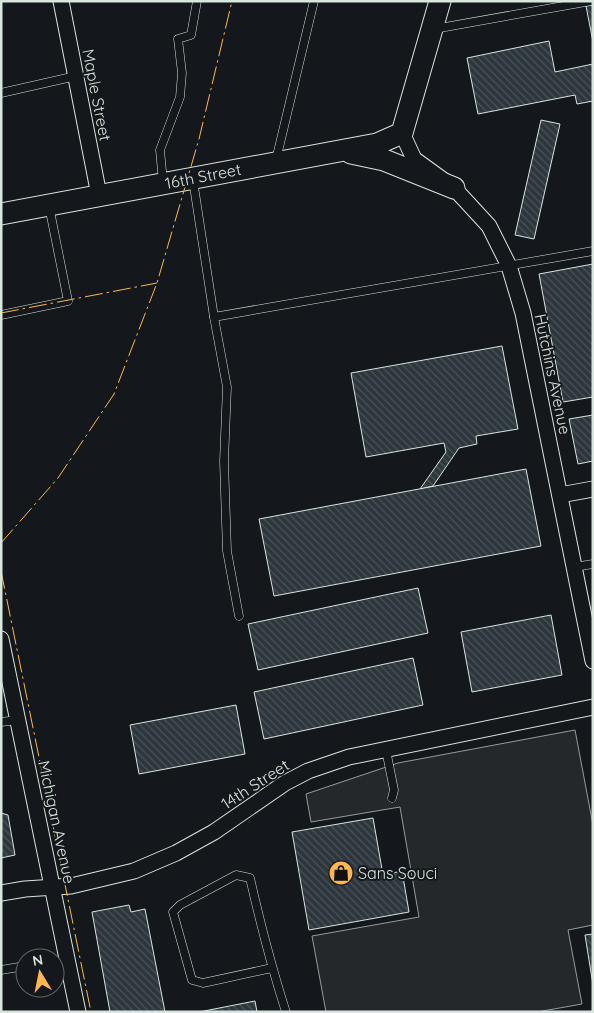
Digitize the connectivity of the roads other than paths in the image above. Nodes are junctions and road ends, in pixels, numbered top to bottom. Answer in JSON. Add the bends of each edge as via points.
{"nodes":[{"id":1,"x":60,"y":1,"type":"edge"},
{"id":2,"x":197,"y":1,"type":"edge"},
{"id":3,"x":314,"y":1,"type":"edge"},
{"id":4,"x":440,"y":1,"type":"edge"},
{"id":5,"x":591,"y":1,"type":"edge"},
{"id":6,"x":575,"y":3,"type":"edge"},
{"id":7,"x":432,"y":30,"type":"junction"},
{"id":8,"x":76,"y":76,"type":"junction"},
{"id":9,"x":1,"y":93,"type":"edge"},
{"id":10,"x":402,"y":133,"type":"junction"},
{"id":11,"x":339,"y":151,"type":"junction"},
{"id":12,"x":276,"y":163,"type":"junction"},
{"id":13,"x":193,"y":178,"type":"junction"},
{"id":14,"x":163,"y":184,"type":"junction"},
{"id":15,"x":454,"y":188,"type":"junction"},
{"id":16,"x":99,"y":195,"type":"junction"},
{"id":17,"x":48,"y":205,"type":"junction"},
{"id":18,"x":1,"y":214,"type":"edge"},
{"id":19,"x":593,"y":251,"type":"edge"},
{"id":20,"x":510,"y":266,"type":"junction"},
{"id":21,"x":1,"y":315,"type":"edge"},
{"id":22,"x":214,"y":317,"type":"junction"},
{"id":23,"x":593,"y":489,"type":"edge"},
{"id":24,"x":560,"y":495,"type":"junction"},
{"id":25,"x":593,"y":564,"type":"edge"},
{"id":26,"x":574,"y":567,"type":"junction"},
{"id":27,"x":239,"y":616,"type":"dead end"},
{"id":28,"x":1,"y":639,"type":"edge"},
{"id":29,"x":593,"y":661,"type":"edge"},
{"id":30,"x":593,"y":707,"type":"edge"},
{"id":31,"x":18,"y":720,"type":"junction"},
{"id":32,"x":1,"y":722,"type":"edge"},
{"id":33,"x":386,"y":750,"type":"junction"},
{"id":34,"x":392,"y":798,"type":"dead end"},
{"id":35,"x":53,"y":888,"type":"junction"},
{"id":36,"x":1,"y":893,"type":"edge"},
{"id":37,"x":15,"y":968,"type":"edge"},
{"id":38,"x":272,"y":968,"type":"junction"},
{"id":39,"x":1,"y":970,"type":"edge"},
{"id":40,"x":78,"y":1012,"type":"edge"},
{"id":41,"x":286,"y":1012,"type":"edge"}],
"edges":[{"from":1,"to":8,"type":"street","name":"Maple Street"},
{"from":2,"to":14,"type":"lane","via":[[191,35],[178,39],[182,73],[180,96],[160,150]]},
{"from":3,"to":12,"type":"lane"},
{"from":4,"to":7,"type":"street"},
{"from":5,"to":6,"type":"lane"},
{"from":6,"to":7,"type":"lane"},
{"from":7,"to":10,"type":"street"},
{"from":8,"to":9,"type":"lane"},
{"from":8,"to":16,"type":"street","name":"Maple Street"},
{"from":10,"to":11,"type":"street","name":"16th Street","via":[[377,144]]},
{"from":10,"to":15,"type":"street","name":"Hutchins Avenue","via":[[414,159]]},
{"from":11,"to":12,"type":"street","name":"16th Street"},
{"from":11,"to":15,"type":"street","via":[[384,160]]},
{"from":12,"to":13,"type":"street","name":"16th Street"},
{"from":13,"to":14,"type":"street","name":"16th Street"},
{"from":13,"to":22,"type":"lane"},
{"from":14,"to":16,"type":"street","name":"16th Street"},
{"from":15,"to":20,"type":"street","name":"Hutchins Avenue","via":[[489,226]]},
{"from":16,"to":17,"type":"street","name":"16th Street"},
{"from":17,"to":18,"type":"street","name":"16th Street"},
{"from":17,"to":21,"type":"lane","via":[[68,301]]},
{"from":19,"to":20,"type":"lane"},
{"from":20,"to":22,"type":"lane"},
{"from":20,"to":24,"type":"street","name":"Hutchins Avenue","via":[[523,313]]},
{"from":22,"to":27,"type":"lane","via":[[227,387],[224,461],[227,551]]},
{"from":23,"to":24,"type":"street"},
{"from":24,"to":26,"type":"street","name":"Hutchins Avenue"},
{"from":25,"to":26,"type":"lane"},
{"from":26,"to":29,"type":"street","name":"Hutchins Avenue"},
{"from":28,"to":31,"type":"street","name":"Michigan Avenue"},
{"from":30,"to":33,"type":"street","name":"14th Street"},
{"from":31,"to":32,"type":"lane"},
{"from":31,"to":35,"type":"street","name":"Michigan Avenue"},
{"from":33,"to":34,"type":"lane","via":[[394,790]]},
{"from":33,"to":35,"type":"street","name":"14th Street","via":[[349,757],[308,771],[214,832],[134,871]]},
{"from":35,"to":36,"type":"street","name":"14th Street","via":[[25,888]]},
{"from":35,"to":40,"type":"street","name":"Michigan Avenue","via":[[64,959]]},
{"from":37,"to":39,"type":"lane"},
{"from":38,"to":38,"type":"lane","via":[[250,878],[236,875],[173,912],[192,980],[203,983]]},
{"from":38,"to":41,"type":"lane"}]}
